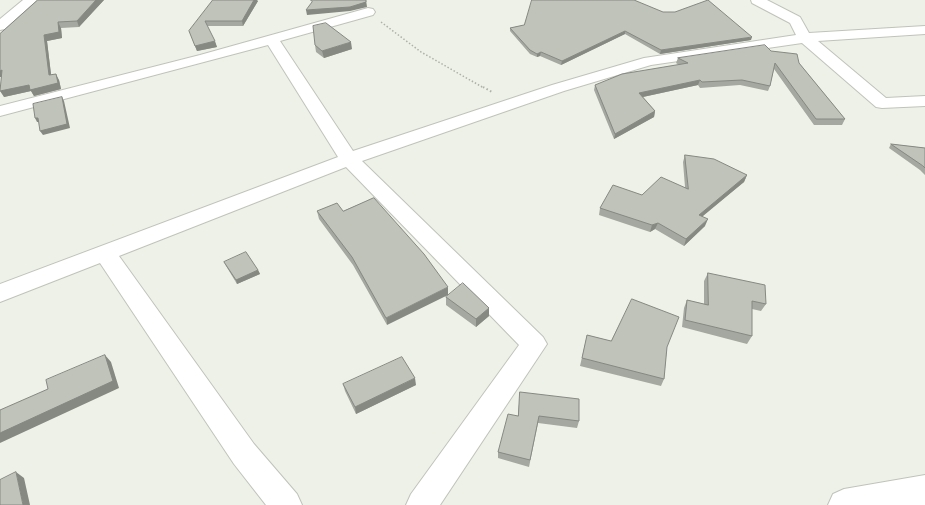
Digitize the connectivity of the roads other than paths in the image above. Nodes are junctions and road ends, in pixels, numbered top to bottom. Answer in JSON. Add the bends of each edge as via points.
{"nodes":[{"id":1,"x":32,"y":0,"type":"edge"},
{"id":2,"x":757,"y":0,"type":"edge"},
{"id":3,"x":368,"y":12,"type":"road end"},
{"id":4,"x":0,"y":26,"type":"edge"},
{"id":5,"x":925,"y":30,"type":"edge"},
{"id":6,"x":804,"y":38,"type":"junction"},
{"id":7,"x":271,"y":39,"type":"junction"},
{"id":8,"x":925,"y":101,"type":"edge"},
{"id":9,"x":0,"y":111,"type":"edge"},
{"id":10,"x":349,"y":159,"type":"junction"},
{"id":11,"x":105,"y":253,"type":"junction"},
{"id":12,"x":0,"y":293,"type":"edge"},
{"id":13,"x":925,"y":490,"type":"edge"},
{"id":14,"x":286,"y":505,"type":"edge"},
{"id":15,"x":422,"y":505,"type":"edge"},
{"id":16,"x":844,"y":505,"type":"edge"}],
"edges":[{"from":1,"to":4,"type":"street"},
{"from":2,"to":6,"type":"street","via":[[795,20]]},
{"from":3,"to":7,"type":"street"},
{"from":5,"to":6,"type":"street"},
{"from":6,"to":8,"type":"street","via":[[882,104]]},
{"from":6,"to":10,"type":"street","via":[[649,61],[558,88]]},
{"from":7,"to":9,"type":"street"},
{"from":7,"to":10,"type":"street"},
{"from":10,"to":11,"type":"street"},
{"from":10,"to":15,"type":"street","via":[[534,344]]},
{"from":11,"to":12,"type":"street"},
{"from":11,"to":14,"type":"street","via":[[244,454]]},
{"from":13,"to":16,"type":"street"}]}
